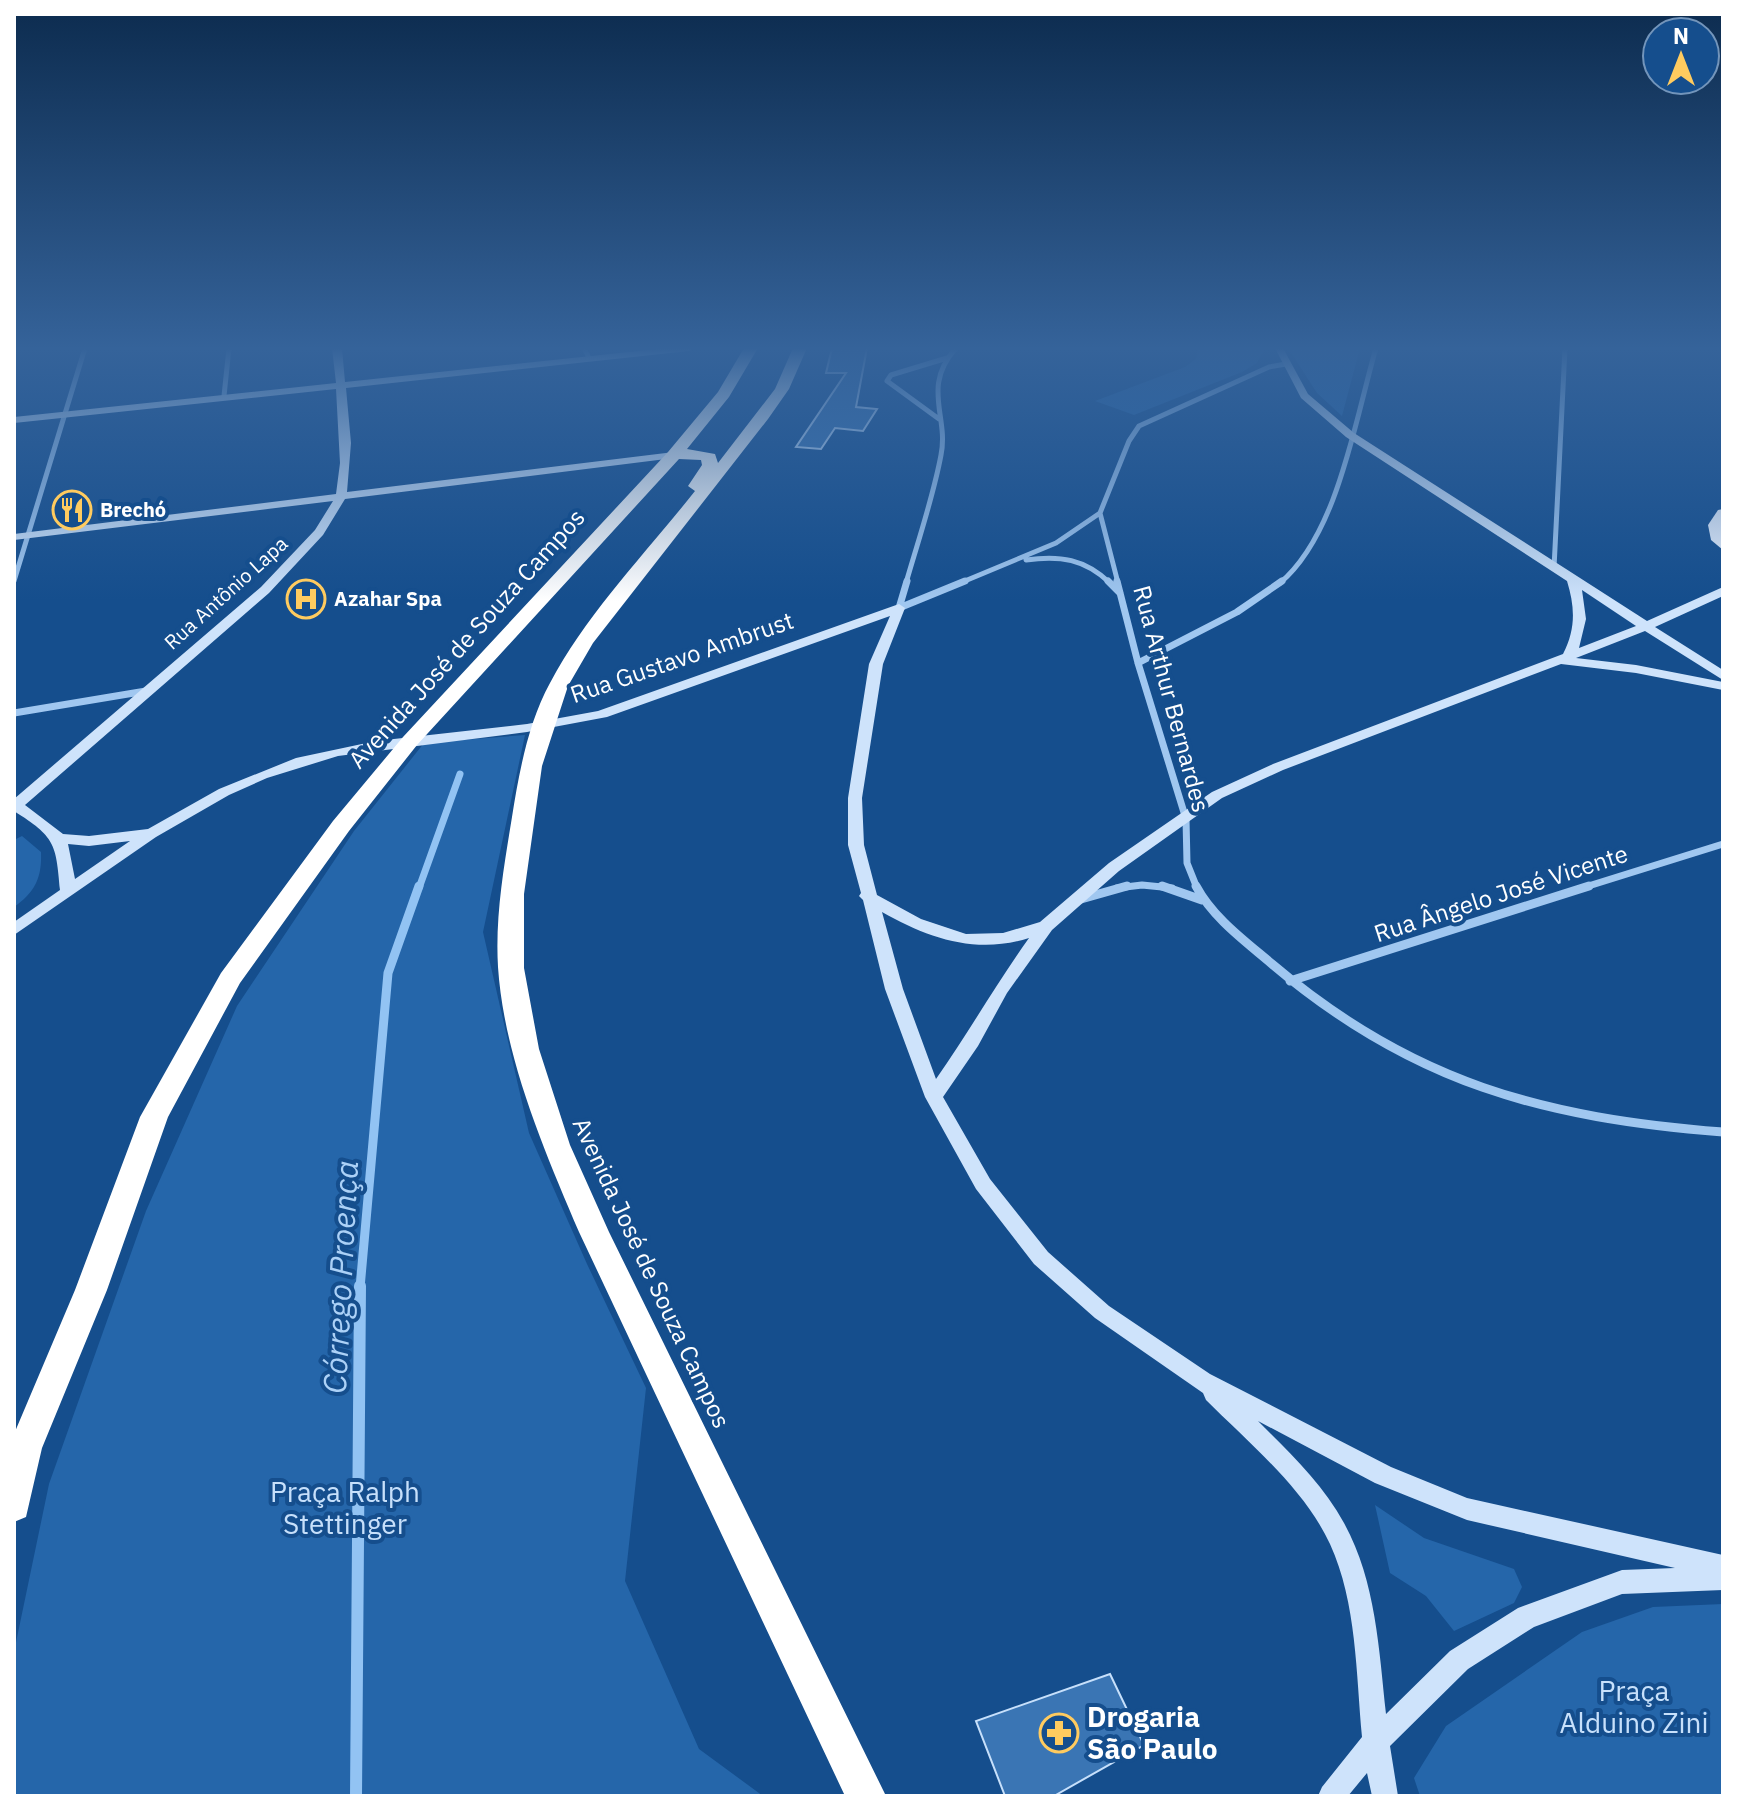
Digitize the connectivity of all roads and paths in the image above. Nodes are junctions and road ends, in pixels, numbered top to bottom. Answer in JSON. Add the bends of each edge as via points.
{"nodes":[{"id":1,"x":60,"y":432,"type":"edge"},
{"id":2,"x":343,"y":432,"type":"edge"},
{"id":3,"x":692,"y":432,"type":"edge"},
{"id":4,"x":750,"y":432,"type":"edge"},
{"id":5,"x":941,"y":432,"type":"edge"},
{"id":6,"x":1135,"y":432,"type":"edge"},
{"id":7,"x":1347,"y":432,"type":"edge"},
{"id":8,"x":1561,"y":432,"type":"edge"},
{"id":9,"x":1350,"y":435,"type":"junction"},
{"id":10,"x":674,"y":455,"type":"junction"},
{"id":11,"x":341,"y":496,"type":"junction"},
{"id":12,"x":1100,"y":513,"type":"junction"},
{"id":13,"x":1723,"y":513,"type":"edge"},
{"id":14,"x":675,"y":527,"type":"junction"},
{"id":15,"x":28,"y":535,"type":"junction"},
{"id":16,"x":14,"y":537,"type":"edge"},
{"id":17,"x":1723,"y":546,"type":"edge"},
{"id":18,"x":1010,"y":563,"type":"junction"},
{"id":19,"x":1554,"y":568,"type":"junction"},
{"id":20,"x":1573,"y":580,"type":"junction"},
{"id":21,"x":14,"y":581,"type":"edge"},
{"id":22,"x":1723,"y":591,"type":"edge"},
{"id":23,"x":1121,"y":594,"type":"junction"},
{"id":24,"x":899,"y":608,"type":"junction"},
{"id":25,"x":1647,"y":626,"type":"junction"},
{"id":26,"x":1564,"y":658,"type":"junction"},
{"id":27,"x":1138,"y":663,"type":"junction"},
{"id":28,"x":1723,"y":676,"type":"edge"},
{"id":29,"x":1723,"y":686,"type":"edge"},
{"id":30,"x":146,"y":691,"type":"junction"},
{"id":31,"x":14,"y":713,"type":"edge"},
{"id":32,"x":543,"y":726,"type":"junction"},
{"id":33,"x":410,"y":741,"type":"junction"},
{"id":34,"x":15,"y":805,"type":"edge"},
{"id":35,"x":1186,"y":819,"type":"junction"},
{"id":36,"x":153,"y":833,"type":"junction"},
{"id":37,"x":59,"y":838,"type":"junction"},
{"id":38,"x":1723,"y":844,"type":"edge"},
{"id":39,"x":68,"y":892,"type":"junction"},
{"id":40,"x":867,"y":896,"type":"junction"},
{"id":41,"x":1081,"y":899,"type":"junction"},
{"id":42,"x":1202,"y":900,"type":"junction"},
{"id":43,"x":1046,"y":926,"type":"junction"},
{"id":44,"x":14,"y":930,"type":"edge"},
{"id":45,"x":1290,"y":981,"type":"junction"},
{"id":46,"x":934,"y":1097,"type":"junction"},
{"id":47,"x":1723,"y":1132,"type":"edge"},
{"id":48,"x":1202,"y":1381,"type":"junction"},
{"id":49,"x":14,"y":1505,"type":"edge"},
{"id":50,"x":1723,"y":1567,"type":"edge"},
{"id":51,"x":1723,"y":1578,"type":"edge"},
{"id":52,"x":1377,"y":1740,"type":"junction"},
{"id":53,"x":866,"y":1796,"type":"edge"},
{"id":54,"x":1331,"y":1796,"type":"edge"},
{"id":55,"x":1385,"y":1796,"type":"edge"}],
"edges":[{"from":1,"to":15,"type":"street"},
{"from":2,"to":11,"type":"street"},
{"from":3,"to":10,"type":"highway","name":"Avenida José de Souza Campos"},
{"from":4,"to":14,"type":"highway","name":"Avenida José de Souza Campos"},
{"from":5,"to":24,"type":"street","via":[[942,452]]},
{"from":6,"to":12,"type":"street"},
{"from":7,"to":9,"type":"street"},
{"from":8,"to":19,"type":"street"},
{"from":9,"to":19,"type":"street"},
{"from":9,"to":27,"type":"street","via":[[1327,519],[1289,575],[1259,598]]},
{"from":10,"to":11,"type":"street"},
{"from":10,"to":14,"type":"highway","via":[[703,454],[711,461]]},
{"from":10,"to":33,"type":"highway","name":"Avenida José de Souza Campos"},
{"from":11,"to":15,"type":"street"},
{"from":11,"to":30,"type":"street","name":"Rua Antônio Lapa","via":[[289,567]]},
{"from":12,"to":18,"type":"street","name":"Rua Gustavo Ambrust","via":[[1056,543]]},
{"from":12,"to":23,"type":"street","name":"Rua Arthur Bernardes"},
{"from":13,"to":17,"type":"main road","via":[[1715,525]]},
{"from":14,"to":32,"type":"highway","name":"Avenida José de Souza Campos","via":[[585,641],[558,686]]},
{"from":15,"to":16,"type":"street"},
{"from":15,"to":21,"type":"street"},
{"from":18,"to":23,"type":"street","via":[[1042,557],[1078,560],[1105,575]]},
{"from":18,"to":24,"type":"street","name":"Rua Gustavo Ambrust"},
{"from":19,"to":20,"type":"street"},
{"from":20,"to":25,"type":"street"},
{"from":20,"to":26,"type":"street","via":[[1580,628]]},
{"from":22,"to":25,"type":"street"},
{"from":23,"to":27,"type":"street","name":"Rua Arthur Bernardes"},
{"from":24,"to":32,"type":"street","name":"Rua Gustavo Ambrust","via":[[602,714]]},
{"from":24,"to":40,"type":"street","via":[[876,664],[858,773],[856,845]]},
{"from":25,"to":26,"type":"street"},
{"from":25,"to":28,"type":"street"},
{"from":26,"to":29,"type":"street"},
{"from":26,"to":35,"type":"street","via":[[1278,767],[1217,795]]},
{"from":27,"to":35,"type":"street","name":"Rua Arthur Bernardes"},
{"from":30,"to":31,"type":"street"},
{"from":30,"to":34,"type":"street","name":"Rua Antônio Lapa"},
{"from":32,"to":33,"type":"street","name":"Rua Gustavo Ambrust"},
{"from":32,"to":53,"type":"highway","name":"Avenida José de Souza Campos","via":[[523,806],[512,894],[511,968],[526,1049],[556,1145],[594,1232]]},
{"from":33,"to":36,"type":"street","name":"Rua Gustavo Ambrust","via":[[302,761],[224,793]]},
{"from":33,"to":49,"type":"highway","name":"Avenida José de Souza Campos","via":[[230,979],[154,1117],[91,1290],[25,1448]]},
{"from":34,"to":37,"type":"street"},
{"from":35,"to":41,"type":"street","via":[[1114,867]]},
{"from":35,"to":42,"type":"street","name":"Rua Arthur Bernardes","via":[[1186,867]]},
{"from":36,"to":37,"type":"street","via":[[89,841]]},
{"from":36,"to":39,"type":"street","name":"Rua Gustavo Ambrust"},
{"from":37,"to":39,"type":"street"},
{"from":38,"to":45,"type":"street","name":"Rua Ângelo José Vicente"},
{"from":39,"to":44,"type":"street","name":"Rua Gustavo Ambrust"},
{"from":40,"to":43,"type":"street","via":[[940,934],[974,940],[1003,939]]},
{"from":40,"to":46,"type":"street"},
{"from":41,"to":42,"type":"street","via":[[1128,885],[1157,884]]},
{"from":41,"to":43,"type":"street"},
{"from":42,"to":45,"type":"street","name":"Rua Arthur Bernardes"},
{"from":43,"to":46,"type":"street"},
{"from":45,"to":47,"type":"street","name":"Rua Arthur Bernardes","via":[[1422,1065],[1497,1092],[1570,1114]]},
{"from":46,"to":48,"type":"street","via":[[983,1184],[1041,1258],[1102,1312]]},
{"from":48,"to":50,"type":"street","via":[[1383,1475],[1467,1509]]},
{"from":48,"to":52,"type":"street","via":[[1326,1514],[1346,1554],[1365,1638]]},
{"from":51,"to":52,"type":"street","via":[[1622,1582],[1527,1617],[1459,1660]]},
{"from":52,"to":54,"type":"street"},
{"from":52,"to":55,"type":"street"}]}
